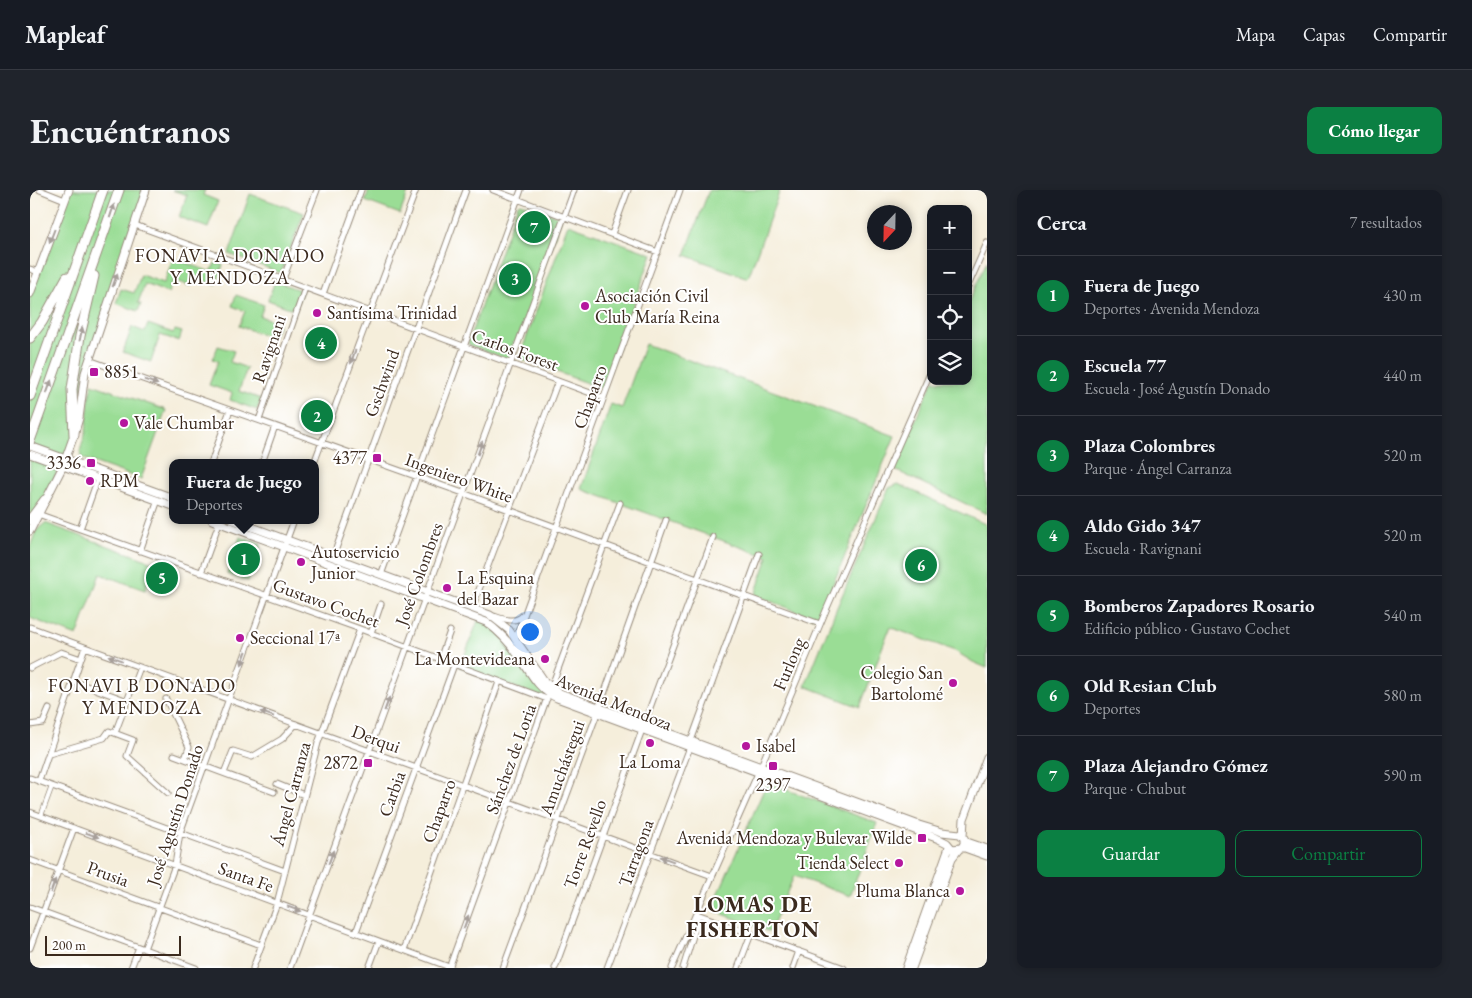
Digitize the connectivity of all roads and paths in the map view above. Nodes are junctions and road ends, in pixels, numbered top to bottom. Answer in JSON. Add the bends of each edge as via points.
{"nodes":[{"id":1,"x":40,"y":190,"type":"edge"},
{"id":2,"x":69,"y":190,"type":"edge"},
{"id":3,"x":103,"y":190,"type":"edge"},
{"id":4,"x":119,"y":190,"type":"edge"},
{"id":5,"x":146,"y":190,"type":"edge"},
{"id":6,"x":317,"y":190,"type":"edge"},
{"id":7,"x":361,"y":190,"type":"edge"},
{"id":8,"x":416,"y":190,"type":"edge"},
{"id":9,"x":466,"y":190,"type":"edge"},
{"id":10,"x":493,"y":190,"type":"edge"},
{"id":11,"x":521,"y":190,"type":"edge"},
{"id":12,"x":574,"y":190,"type":"edge"},
{"id":13,"x":628,"y":190,"type":"edge"},
{"id":14,"x":680,"y":190,"type":"edge"},
{"id":15,"x":518,"y":199,"type":"junction"},
{"id":16,"x":66,"y":200,"type":"junction"},
{"id":17,"x":564,"y":216,"type":"junction"},
{"id":18,"x":135,"y":225,"type":"junction"},
{"id":19,"x":105,"y":232,"type":"junction"},
{"id":20,"x":612,"y":234,"type":"junction"},
{"id":21,"x":987,"y":243,"type":"edge"},
{"id":22,"x":82,"y":248,"type":"junction"},
{"id":23,"x":658,"y":252,"type":"junction"},
{"id":24,"x":30,"y":269,"type":"edge"},
{"id":25,"x":38,"y":272,"type":"junction"},
{"id":26,"x":972,"y":277,"type":"edge"},
{"id":27,"x":283,"y":280,"type":"junction"},
{"id":28,"x":306,"y":288,"type":"junction"},
{"id":29,"x":30,"y":294,"type":"edge"},
{"id":30,"x":323,"y":294,"type":"junction"},
{"id":31,"x":370,"y":311,"type":"junction"},
{"id":32,"x":416,"y":328,"type":"junction"},
{"id":33,"x":30,"y":338,"type":"edge"},
{"id":34,"x":465,"y":346,"type":"junction"},
{"id":35,"x":89,"y":360,"type":"junction"},
{"id":36,"x":511,"y":363,"type":"junction"},
{"id":37,"x":558,"y":380,"type":"junction"},
{"id":38,"x":927,"y":380,"type":"edge"},
{"id":39,"x":30,"y":396,"type":"edge"},
{"id":40,"x":604,"y":398,"type":"junction"},
{"id":41,"x":230,"y":410,"type":"junction"},
{"id":42,"x":259,"y":420,"type":"junction"},
{"id":43,"x":275,"y":426,"type":"junction"},
{"id":44,"x":74,"y":435,"type":"junction"},
{"id":45,"x":32,"y":437,"type":"edge"},
{"id":46,"x":322,"y":442,"type":"junction"},
{"id":47,"x":30,"y":446,"type":"edge"},
{"id":48,"x":30,"y":454,"type":"edge"},
{"id":49,"x":212,"y":459,"type":"edge"},
{"id":50,"x":263,"y":459,"type":"edge"},
{"id":51,"x":316,"y":459,"type":"edge"},
{"id":52,"x":369,"y":459,"type":"junction"},
{"id":53,"x":64,"y":462,"type":"junction"},
{"id":54,"x":417,"y":477,"type":"junction"},
{"id":55,"x":98,"y":478,"type":"junction"},
{"id":56,"x":147,"y":493,"type":"junction"},
{"id":57,"x":463,"y":493,"type":"junction"},
{"id":58,"x":169,"y":497,"type":"edge"},
{"id":59,"x":45,"y":500,"type":"junction"},
{"id":60,"x":158,"y":500,"type":"junction"},
{"id":61,"x":620,"y":503,"type":"dead end"},
{"id":62,"x":169,"y":504,"type":"edge"},
{"id":63,"x":509,"y":511,"type":"junction"},
{"id":64,"x":38,"y":514,"type":"junction"},
{"id":65,"x":30,"y":520,"type":"edge"},
{"id":66,"x":666,"y":520,"type":"dead end"},
{"id":67,"x":215,"y":524,"type":"edge"},
{"id":68,"x":222,"y":524,"type":"edge"},
{"id":69,"x":244,"y":524,"type":"edge"},
{"id":70,"x":293,"y":524,"type":"edge"},
{"id":71,"x":556,"y":528,"type":"junction"},
{"id":72,"x":80,"y":529,"type":"junction"},
{"id":73,"x":30,"y":531,"type":"edge"},
{"id":74,"x":713,"y":537,"type":"dead end"},
{"id":75,"x":286,"y":544,"type":"junction"},
{"id":76,"x":604,"y":546,"type":"junction"},
{"id":77,"x":140,"y":551,"type":"junction"},
{"id":78,"x":759,"y":554,"type":"dead end"},
{"id":79,"x":333,"y":557,"type":"junction"},
{"id":80,"x":651,"y":563,"type":"junction"},
{"id":81,"x":201,"y":573,"type":"junction"},
{"id":82,"x":381,"y":575,"type":"junction"},
{"id":83,"x":697,"y":580,"type":"junction"},
{"id":84,"x":426,"y":595,"type":"junction"},
{"id":85,"x":267,"y":596,"type":"junction"},
{"id":86,"x":744,"y":597,"type":"junction"},
{"id":87,"x":381,"y":604,"type":"dead end"},
{"id":88,"x":472,"y":608,"type":"junction"},
{"id":89,"x":525,"y":613,"type":"junction"},
{"id":90,"x":490,"y":615,"type":"junction"},
{"id":91,"x":820,"y":624,"type":"junction"},
{"id":92,"x":30,"y":627,"type":"edge"},
{"id":93,"x":360,"y":630,"type":"junction"},
{"id":94,"x":450,"y":631,"type":"dead end"},
{"id":95,"x":370,"y":633,"type":"junction"},
{"id":96,"x":515,"y":640,"type":"junction"},
{"id":97,"x":85,"y":647,"type":"junction"},
{"id":98,"x":408,"y":647,"type":"junction"},
{"id":99,"x":512,"y":647,"type":"junction"},
{"id":100,"x":81,"y":659,"type":"junction"},
{"id":101,"x":440,"y":659,"type":"junction"},
{"id":102,"x":454,"y":665,"type":"junction"},
{"id":103,"x":140,"y":667,"type":"junction"},
{"id":104,"x":30,"y":668,"type":"edge"},
{"id":105,"x":73,"y":681,"type":"junction"},
{"id":106,"x":499,"y":682,"type":"junction"},
{"id":107,"x":549,"y":694,"type":"junction"},
{"id":108,"x":166,"y":699,"type":"dead end"},
{"id":109,"x":229,"y":700,"type":"junction"},
{"id":110,"x":128,"y":701,"type":"junction"},
{"id":111,"x":49,"y":709,"type":"dead end"},
{"id":112,"x":598,"y":710,"type":"junction"},
{"id":113,"x":296,"y":724,"type":"junction"},
{"id":114,"x":30,"y":725,"type":"edge"},
{"id":115,"x":643,"y":727,"type":"junction"},
{"id":116,"x":115,"y":733,"type":"junction"},
{"id":117,"x":322,"y":733,"type":"junction"},
{"id":118,"x":690,"y":744,"type":"junction"},
{"id":119,"x":370,"y":751,"type":"junction"},
{"id":120,"x":48,"y":754,"type":"junction"},
{"id":121,"x":174,"y":755,"type":"dead end"},
{"id":122,"x":987,"y":757,"type":"edge"},
{"id":123,"x":185,"y":759,"type":"junction"},
{"id":124,"x":205,"y":766,"type":"junction"},
{"id":125,"x":416,"y":768,"type":"junction"},
{"id":126,"x":760,"y":770,"type":"junction"},
{"id":127,"x":224,"y":774,"type":"junction"},
{"id":128,"x":30,"y":778,"type":"edge"},
{"id":129,"x":39,"y":781,"type":"junction"},
{"id":130,"x":277,"y":784,"type":"dead end"},
{"id":131,"x":462,"y":785,"type":"junction"},
{"id":132,"x":52,"y":786,"type":"junction"},
{"id":133,"x":274,"y":792,"type":"dead end"},
{"id":134,"x":168,"y":793,"type":"dead end"},
{"id":135,"x":304,"y":795,"type":"junction"},
{"id":136,"x":510,"y":802,"type":"junction"},
{"id":137,"x":30,"y":812,"type":"edge"},
{"id":138,"x":41,"y":816,"type":"junction"},
{"id":139,"x":964,"y":819,"type":"junction"},
{"id":140,"x":558,"y":820,"type":"junction"},
{"id":141,"x":74,"y":828,"type":"junction"},
{"id":142,"x":180,"y":833,"type":"junction"},
{"id":143,"x":951,"y":834,"type":"junction"},
{"id":144,"x":603,"y":836,"type":"junction"},
{"id":145,"x":963,"y":837,"type":"junction"},
{"id":146,"x":948,"y":845,"type":"junction"},
{"id":147,"x":960,"y":848,"type":"junction"},
{"id":148,"x":987,"y":849,"type":"edge"},
{"id":149,"x":651,"y":854,"type":"junction"},
{"id":150,"x":987,"y":856,"type":"edge"},
{"id":151,"x":30,"y":860,"type":"edge"},
{"id":152,"x":175,"y":865,"type":"junction"},
{"id":153,"x":58,"y":870,"type":"junction"},
{"id":154,"x":285,"y":871,"type":"junction"},
{"id":155,"x":712,"y":876,"type":"junction"},
{"id":156,"x":277,"y":903,"type":"junction"},
{"id":157,"x":30,"y":907,"type":"edge"},
{"id":158,"x":159,"y":907,"type":"junction"},
{"id":159,"x":44,"y":912,"type":"junction"},
{"id":160,"x":697,"y":914,"type":"junction"},
{"id":161,"x":309,"y":915,"type":"junction"},
{"id":162,"x":356,"y":932,"type":"junction"},
{"id":163,"x":751,"y":934,"type":"junction"},
{"id":164,"x":379,"y":941,"type":"junction"},
{"id":165,"x":261,"y":945,"type":"junction"},
{"id":166,"x":30,"y":948,"type":"edge"},
{"id":167,"x":141,"y":948,"type":"junction"},
{"id":168,"x":404,"y":950,"type":"junction"},
{"id":169,"x":799,"y":951,"type":"junction"},
{"id":170,"x":131,"y":968,"type":"edge"},
{"id":171,"x":196,"y":968,"type":"edge"},
{"id":172,"x":253,"y":968,"type":"edge"},
{"id":173,"x":290,"y":968,"type":"edge"},
{"id":174,"x":369,"y":968,"type":"edge"},
{"id":175,"x":450,"y":968,"type":"edge"},
{"id":176,"x":503,"y":968,"type":"edge"},
{"id":177,"x":555,"y":968,"type":"edge"},
{"id":178,"x":608,"y":968,"type":"edge"},
{"id":179,"x":672,"y":968,"type":"edge"},
{"id":180,"x":682,"y":968,"type":"edge"},
{"id":181,"x":738,"y":968,"type":"edge"},
{"id":182,"x":793,"y":968,"type":"edge"},
{"id":183,"x":844,"y":968,"type":"edge"},
{"id":184,"x":906,"y":968,"type":"edge"},
{"id":185,"x":912,"y":968,"type":"edge"}],
"edges":[{"from":1,"to":16,"type":"street"},
{"from":2,"to":16,"type":"main road"},
{"from":3,"to":22,"type":"highway"},
{"from":19,"to":4,"type":"highway","one_way":true},
{"from":5,"to":18,"type":"main road"},
{"from":6,"to":27,"type":"street"},
{"from":7,"to":30,"type":"street"},
{"from":8,"to":31,"type":"street"},
{"from":9,"to":32,"type":"street","name":"Gschwind"},
{"from":10,"to":15,"type":"street"},
{"from":11,"to":15,"type":"street"},
{"from":12,"to":17,"type":"street","name":"José Colombres"},
{"from":13,"to":20,"type":"street"},
{"from":14,"to":23,"type":"street","name":"Chaparro"},
{"from":15,"to":17,"type":"street"},
{"from":15,"to":34,"type":"street"},
{"from":16,"to":25,"type":"main road","one_way":true},
{"from":17,"to":20,"type":"street"},
{"from":17,"to":36,"type":"street","name":"José Colombres"},
{"from":18,"to":27,"type":"street","name":"Carlos Forest"},
{"from":35,"to":18,"type":"main road","one_way":true},
{"from":44,"to":19,"type":"highway","one_way":true,"via":[[72,389]]},
{"from":45,"to":19,"type":"highway","one_way":true},
{"from":20,"to":23,"type":"street"},
{"from":21,"to":26,"type":"street"},
{"from":22,"to":33,"type":"highway","via":[[56,299]]},
{"from":22,"to":39,"type":"highway"},
{"from":23,"to":40,"type":"street","name":"Chaparro"},
{"from":24,"to":25,"type":"street"},
{"from":25,"to":29,"type":"main road"},
{"from":27,"to":28,"type":"street","name":"Carlos Forest"},
{"from":28,"to":30,"type":"street","name":"Carlos Forest"},
{"from":28,"to":42,"type":"street","name":"Ravignani"},
{"from":30,"to":31,"type":"street","name":"Carlos Forest"},
{"from":31,"to":32,"type":"street","name":"Carlos Forest"},
{"from":31,"to":46,"type":"street","one_way":true},
{"from":32,"to":34,"type":"street","name":"Carlos Forest"},
{"from":32,"to":52,"type":"street","name":"Gschwind"},
{"from":34,"to":36,"type":"street","name":"Carlos Forest"},
{"from":34,"to":54,"type":"street"},
{"from":35,"to":41,"type":"street","name":"Ingeniero White","one_way":true},
{"from":35,"to":44,"type":"main road"},
{"from":36,"to":37,"type":"street","name":"Carlos Forest"},
{"from":57,"to":36,"type":"street","name":"José Colombres","one_way":true},
{"from":37,"to":40,"type":"street","name":"Carlos Forest"},
{"from":37,"to":63,"type":"street"},
{"from":38,"to":91,"type":"street","name":"Furlong"},
{"from":40,"to":71,"type":"street","name":"Chaparro"},
{"from":41,"to":42,"type":"street","name":"Ingeniero White"},
{"from":41,"to":49,"type":"street"},
{"from":42,"to":43,"type":"street","name":"Ingeniero White"},
{"from":43,"to":46,"type":"street","name":"Ingeniero White"},
{"from":43,"to":50,"type":"street"},
{"from":44,"to":53,"type":"main road"},
{"from":46,"to":51,"type":"street"},
{"from":46,"to":52,"type":"street","name":"Ingeniero White"},
{"from":47,"to":53,"type":"main road"},
{"from":48,"to":53,"type":"main road"},
{"from":52,"to":54,"type":"street","name":"Ingeniero White"},
{"from":52,"to":79,"type":"street","name":"Gschwind"},
{"from":53,"to":55,"type":"main road"},
{"from":53,"to":56,"type":"main road"},
{"from":53,"to":59,"type":"main road"},
{"from":54,"to":57,"type":"street","name":"Ingeniero White"},
{"from":54,"to":82,"type":"street"},
{"from":55,"to":56,"type":"main road"},
{"from":55,"to":72,"type":"street"},
{"from":56,"to":58,"type":"main road"},
{"from":56,"to":60,"type":"main road"},
{"from":57,"to":63,"type":"street","name":"Ingeniero White"},
{"from":57,"to":84,"type":"street","name":"José Colombres"},
{"from":59,"to":64,"type":"main road"},
{"from":59,"to":65,"type":"highway"},
{"from":60,"to":62,"type":"main road"},
{"from":60,"to":77,"type":"street"},
{"from":61,"to":76,"type":"street","name":"Sánchez de Loria"},
{"from":63,"to":71,"type":"street","name":"Ingeniero White"},
{"from":63,"to":88,"type":"street"},
{"from":64,"to":72,"type":"street","name":"Gustavo Cochet"},
{"from":64,"to":73,"type":"main road"},
{"from":66,"to":80,"type":"street","name":"Amuchástegui"},
{"from":67,"to":81,"type":"street"},
{"from":68,"to":75,"type":"main road","name":"Avenida Mendoza"},
{"from":69,"to":75,"type":"main road","name":"Avenida Mendoza"},
{"from":70,"to":75,"type":"street","name":"José Agustín Donado"},
{"from":71,"to":76,"type":"street","name":"Ingeniero White"},
{"from":71,"to":89,"type":"street","name":"Chaparro"},
{"from":72,"to":77,"type":"street","name":"Gustavo Cochet"},
{"from":74,"to":83,"type":"street","name":"Torre Revello"},
{"from":75,"to":79,"type":"main road","name":"Avenida Mendoza"},
{"from":75,"to":84,"type":"main road","name":"Avenida Mendoza"},
{"from":75,"to":85,"type":"street","name":"José Agustín Donado"},
{"from":76,"to":80,"type":"street","name":"Ingeniero White"},
{"from":76,"to":107,"type":"street","name":"Sánchez de Loria"},
{"from":77,"to":81,"type":"street","name":"Gustavo Cochet"},
{"from":78,"to":86,"type":"street","name":"Tarragona"},
{"from":79,"to":82,"type":"main road","name":"Avenida Mendoza"},
{"from":80,"to":83,"type":"street","name":"Ingeniero White"},
{"from":80,"to":112,"type":"street","name":"Amuchástegui"},
{"from":81,"to":85,"type":"street","name":"Gustavo Cochet"},
{"from":82,"to":84,"type":"main road","name":"Avenida Mendoza"},
{"from":83,"to":86,"type":"street","name":"Ingeniero White"},
{"from":83,"to":115,"type":"street","name":"Torre Revello"},
{"from":84,"to":88,"type":"main road","name":"Avenida Mendoza"},
{"from":84,"to":98,"type":"street","name":"José Colombres"},
{"from":84,"to":99,"type":"main road","name":"Avenida Mendoza","via":[[486,622]]},
{"from":85,"to":93,"type":"street","name":"Gustavo Cochet"},
{"from":85,"to":109,"type":"street","name":"José Agustín Donado","one_way":true},
{"from":86,"to":91,"type":"street","name":"Ingeniero White"},
{"from":86,"to":118,"type":"street","name":"Tarragona"},
{"from":87,"to":95,"type":"street"},
{"from":88,"to":90,"type":"main road","name":"Avenida Mendoza"},
{"from":89,"to":90,"type":"street","via":[[520,619],[513,620]]},
{"from":89,"to":96,"type":"street","name":"Chaparro"},
{"from":90,"to":96,"type":"main road","name":"Avenida Mendoza","via":[[509,630]]},
{"from":91,"to":126,"type":"street","name":"Furlong"},
{"from":92,"to":97,"type":"street","name":"Derqui"},
{"from":93,"to":95,"type":"street","name":"Gustavo Cochet"},
{"from":93,"to":117,"type":"street","name":"Ángel Carranza"},
{"from":94,"to":101,"type":"street"},
{"from":95,"to":98,"type":"street","name":"Gustavo Cochet"},
{"from":96,"to":99,"type":"street","name":"Chaparro"},
{"from":96,"to":107,"type":"main road","name":"Avenida Mendoza"},
{"from":97,"to":100,"type":"street"},
{"from":103,"to":97,"type":"street","name":"Derqui","one_way":true},
{"from":98,"to":101,"type":"street","name":"Gustavo Cochet"},
{"from":119,"to":98,"type":"street","name":"José Colombres","one_way":true},
{"from":99,"to":107,"type":"main road","name":"Avenida Mendoza","via":[[531,676]]},
{"from":100,"to":104,"type":"street","via":[[61,652]]},
{"from":100,"to":105,"type":"street"},
{"from":101,"to":102,"type":"street","name":"Gustavo Cochet"},
{"from":102,"to":106,"type":"street","name":"Gustavo Cochet"},
{"from":102,"to":125,"type":"street","name":"Carbia"},
{"from":103,"to":109,"type":"street","name":"Derqui"},
{"from":103,"to":110,"type":"street"},
{"from":105,"to":110,"type":"street"},
{"from":105,"to":120,"type":"street"},
{"from":106,"to":107,"type":"street","name":"Gustavo Cochet"},
{"from":106,"to":131,"type":"street","name":"Chaparro"},
{"from":107,"to":112,"type":"main road","name":"Avenida Mendoza"},
{"from":107,"to":136,"type":"street","name":"Sánchez de Loria"},
{"from":108,"to":123,"type":"street","via":[[189,747]]},
{"from":113,"to":109,"type":"street","name":"Derqui","one_way":true},
{"from":109,"to":124,"type":"street","name":"José Agustín Donado"},
{"from":110,"to":116,"type":"street"},
{"from":111,"to":114,"type":"street","via":[[43,723]]},
{"from":112,"to":115,"type":"main road","name":"Avenida Mendoza"},
{"from":112,"to":140,"type":"street","name":"Amuchástegui"},
{"from":113,"to":117,"type":"street","name":"Derqui"},
{"from":113,"to":127,"type":"street","via":[[282,739],[252,757],[233,751]]},
{"from":115,"to":118,"type":"main road","name":"Avenida Mendoza"},
{"from":115,"to":144,"type":"street","name":"Torre Revello"},
{"from":116,"to":120,"type":"street","via":[[109,731],[104,738]]},
{"from":116,"to":134,"type":"street","via":[[133,740],[127,756]]},
{"from":117,"to":119,"type":"street","name":"Derqui"},
{"from":117,"to":135,"type":"street","name":"Ángel Carranza"},
{"from":118,"to":126,"type":"main road","name":"Avenida Mendoza"},
{"from":118,"to":149,"type":"street","name":"Tarragona"},
{"from":119,"to":125,"type":"street","name":"Derqui"},
{"from":161,"to":119,"type":"street","name":"José Colombres","one_way":true},
{"from":120,"to":129,"type":"street"},
{"from":121,"to":123,"type":"street"},
{"from":122,"to":139,"type":"main road"},
{"from":123,"to":124,"type":"street"},
{"from":124,"to":127,"type":"street"},
{"from":124,"to":142,"type":"street","name":"José Agustín Donado"},
{"from":125,"to":131,"type":"street","name":"Derqui"},
{"from":125,"to":162,"type":"street","name":"Carbia"},
{"from":126,"to":143,"type":"main road","name":"Avenida Mendoza"},
{"from":126,"to":146,"type":"main road","name":"Avenida Mendoza"},
{"from":126,"to":155,"type":"street","name":"Furlong"},
{"from":127,"to":133,"type":"street"},
{"from":128,"to":129,"type":"street"},
{"from":129,"to":132,"type":"street"},
{"from":130,"to":135,"type":"street"},
{"from":131,"to":136,"type":"street","name":"Derqui"},
{"from":131,"to":168,"type":"street","name":"Chaparro"},
{"from":132,"to":138,"type":"street"},
{"from":132,"to":142,"type":"street"},
{"from":135,"to":154,"type":"street","name":"Ángel Carranza"},
{"from":136,"to":140,"type":"street","name":"Derqui"},
{"from":175,"to":136,"type":"street","name":"Sánchez de Loria","one_way":true},
{"from":137,"to":138,"type":"street","name":"Santa Fe"},
{"from":138,"to":141,"type":"street","name":"Santa Fe"},
{"from":139,"to":143,"type":"main road"},
{"from":139,"to":145,"type":"main road"},
{"from":140,"to":144,"type":"street","name":"Derqui"},
{"from":140,"to":176,"type":"street","name":"Amuchástegui"},
{"from":141,"to":152,"type":"street","name":"Santa Fe","one_way":true},
{"from":141,"to":153,"type":"street"},
{"from":142,"to":152,"type":"street","name":"José Agustín Donado"},
{"from":142,"to":154,"type":"street"},
{"from":143,"to":145,"type":"main road","name":"Avenida Mendoza"},
{"from":143,"to":146,"type":"main road"},
{"from":144,"to":149,"type":"street","name":"Derqui"},
{"from":144,"to":177,"type":"street","name":"Torre Revello"},
{"from":145,"to":147,"type":"main road","via":[[964,844]]},
{"from":145,"to":148,"type":"main road","name":"Avenida Mendoza"},
{"from":146,"to":147,"type":"main road","name":"Avenida Mendoza","via":[[955,850]]},
{"from":146,"to":184,"type":"main road"},
{"from":147,"to":150,"type":"main road","name":"Avenida Mendoza"},
{"from":147,"to":185,"type":"main road","via":[[952,858]]},
{"from":155,"to":149,"type":"street","name":"Derqui","one_way":true},
{"from":149,"to":178,"type":"street","name":"Tarragona"},
{"from":151,"to":153,"type":"street","name":"Prusia"},
{"from":152,"to":156,"type":"street","name":"Santa Fe"},
{"from":152,"to":158,"type":"street","name":"José Agustín Donado"},
{"from":153,"to":158,"type":"street","name":"Prusia"},
{"from":159,"to":153,"type":"street","one_way":true},
{"from":154,"to":156,"type":"street","name":"Ángel Carranza"},
{"from":155,"to":160,"type":"street","name":"Furlong"},
{"from":156,"to":161,"type":"street","name":"Santa Fe","one_way":true},
{"from":156,"to":165,"type":"street","name":"Ángel Carranza"},
{"from":157,"to":159,"type":"street"},
{"from":158,"to":165,"type":"street","name":"Prusia"},
{"from":158,"to":167,"type":"street","name":"José Agustín Donado"},
{"from":159,"to":166,"type":"street"},
{"from":159,"to":167,"type":"street"},
{"from":160,"to":163,"type":"street"},
{"from":160,"to":179,"type":"street","name":"Furlong"},
{"from":160,"to":180,"type":"street"},
{"from":161,"to":162,"type":"street","name":"Santa Fe"},
{"from":161,"to":173,"type":"street","name":"José Colombres"},
{"from":162,"to":164,"type":"street","name":"Santa Fe"},
{"from":163,"to":169,"type":"street"},
{"from":163,"to":181,"type":"street"},
{"from":164,"to":168,"type":"street","name":"Santa Fe"},
{"from":164,"to":174,"type":"street"},
{"from":165,"to":172,"type":"street","name":"Ángel Carranza"},
{"from":167,"to":170,"type":"street","name":"José Agustín Donado"},
{"from":167,"to":171,"type":"street"},
{"from":168,"to":175,"type":"street","name":"Santa Fe"},
{"from":169,"to":182,"type":"street"},
{"from":169,"to":183,"type":"street"}]}
